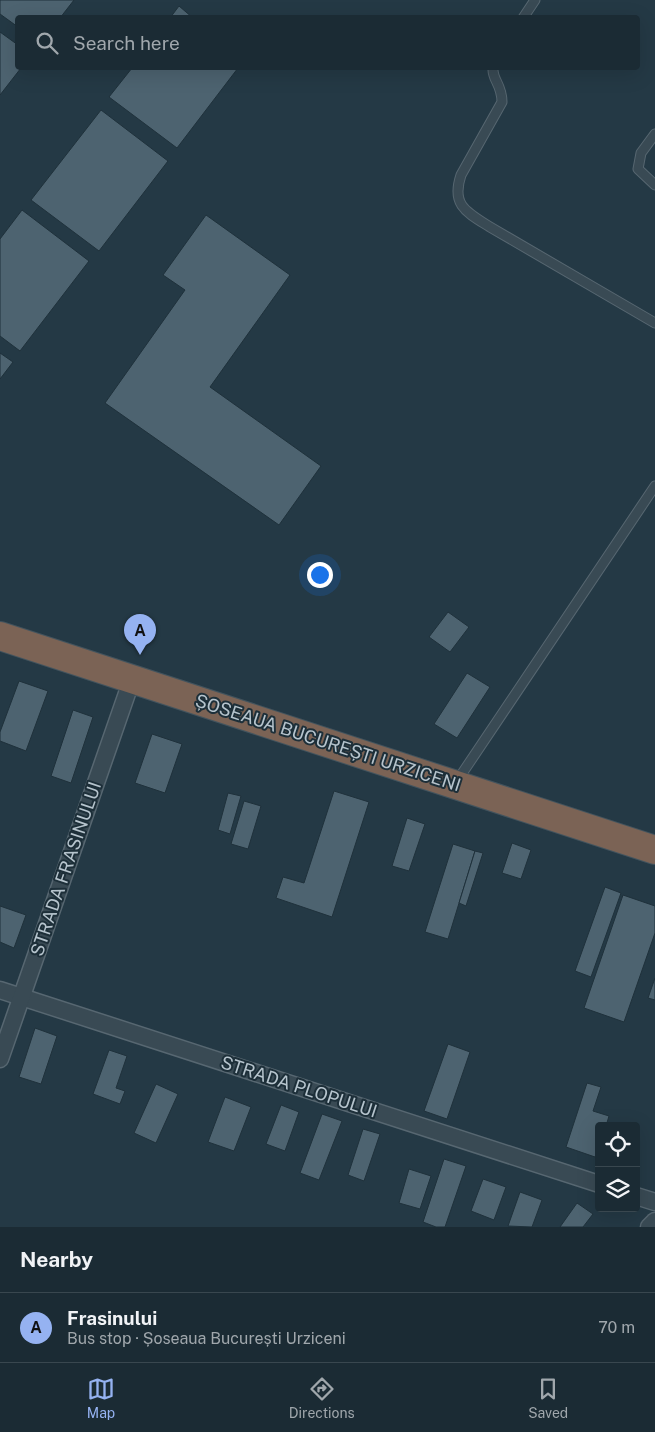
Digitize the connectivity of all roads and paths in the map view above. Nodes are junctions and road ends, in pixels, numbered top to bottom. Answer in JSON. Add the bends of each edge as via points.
{"nodes":[{"id":1,"x":535,"y":0,"type":"edge"},
{"id":2,"x":525,"y":15,"type":"edge"},
{"id":3,"x":493,"y":70,"type":"edge"},
{"id":4,"x":655,"y":134,"type":"edge"},
{"id":5,"x":655,"y":186,"type":"edge"},
{"id":6,"x":655,"y":323,"type":"edge"},
{"id":7,"x":655,"y":486,"type":"edge"},
{"id":8,"x":0,"y":636,"type":"edge"},
{"id":9,"x":132,"y":679,"type":"junction"},
{"id":10,"x":455,"y":784,"type":"junction"},
{"id":11,"x":655,"y":850,"type":"edge"},
{"id":12,"x":0,"y":990,"type":"edge"},
{"id":13,"x":21,"y":997,"type":"junction"},
{"id":14,"x":0,"y":1059,"type":"edge"},
{"id":15,"x":595,"y":1183,"type":"edge"},
{"id":16,"x":640,"y":1197,"type":"edge"},
{"id":17,"x":655,"y":1202,"type":"edge"},
{"id":18,"x":655,"y":1221,"type":"edge"},
{"id":19,"x":649,"y":1227,"type":"edge"}],
"edges":[{"from":1,"to":2,"type":"lane"},
{"from":3,"to":6,"type":"lane","via":[[502,90],[502,102],[461,175],[456,188],[459,202],[468,213],[490,227]]},
{"from":4,"to":5,"type":"lane","via":[[641,154],[638,169]]},
{"from":7,"to":10,"type":"lane"},
{"from":8,"to":9,"type":"highway","name":"ȘOSEAUA BUCUREȘTI URZICENI"},
{"from":9,"to":10,"type":"highway","name":"ȘOSEAUA BUCUREȘTI URZICENI"},
{"from":9,"to":13,"type":"street","name":"STRADA FRASINULUI"},
{"from":10,"to":11,"type":"highway","name":"ȘOSEAUA BUCUREȘTI URZICENI"},
{"from":12,"to":13,"type":"street","name":"STRADA PLOPULUI"},
{"from":13,"to":14,"type":"street","name":"STRADA FRASINULUI"},
{"from":13,"to":15,"type":"street","name":"STRADA PLOPULUI"},
{"from":16,"to":17,"type":"street"},
{"from":18,"to":19,"type":"street"}]}
